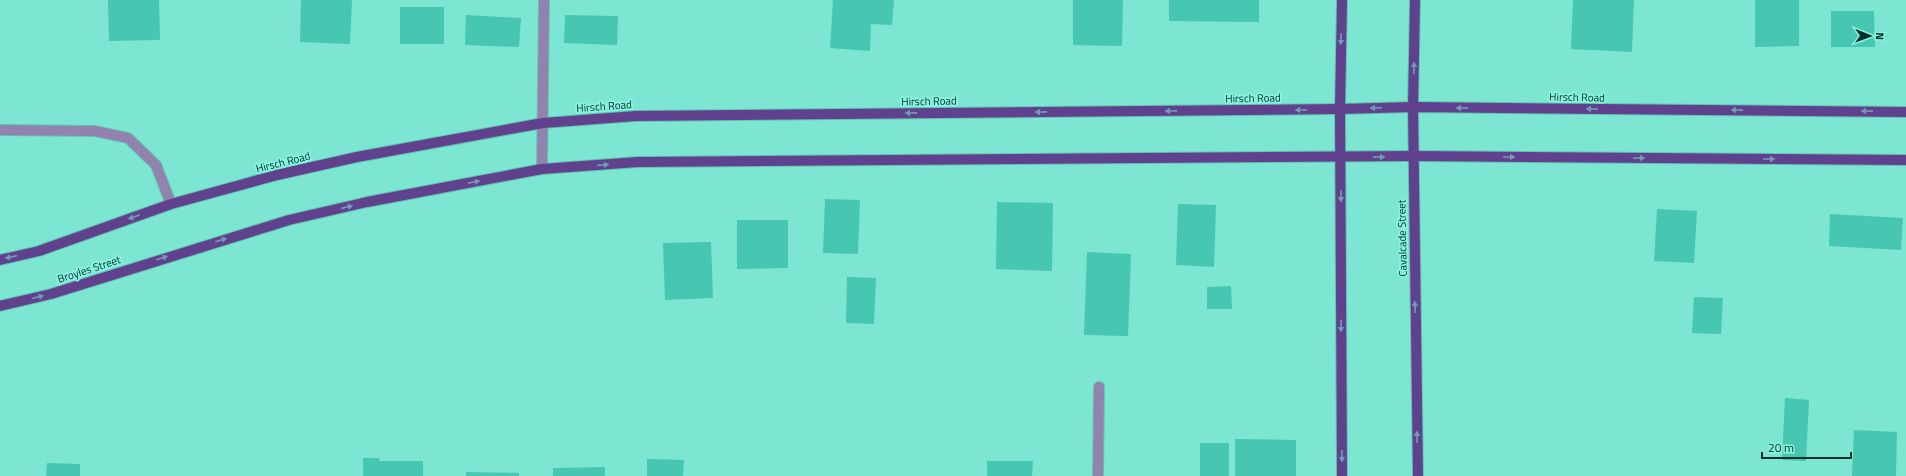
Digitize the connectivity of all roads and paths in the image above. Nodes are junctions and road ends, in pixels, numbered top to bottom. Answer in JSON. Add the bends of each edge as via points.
{"nodes":[{"id":1,"x":544,"y":0,"type":"edge"},
{"id":2,"x":1342,"y":0,"type":"edge"},
{"id":3,"x":1415,"y":0,"type":"edge"},
{"id":4,"x":1413,"y":107,"type":"junction"},
{"id":5,"x":1340,"y":109,"type":"junction"},
{"id":6,"x":1906,"y":112,"type":"edge"},
{"id":7,"x":543,"y":123,"type":"junction"},
{"id":8,"x":0,"y":130,"type":"edge"},
{"id":9,"x":1413,"y":156,"type":"junction"},
{"id":10,"x":1340,"y":157,"type":"junction"},
{"id":11,"x":1906,"y":160,"type":"edge"},
{"id":12,"x":542,"y":169,"type":"junction"},
{"id":13,"x":171,"y":204,"type":"junction"},
{"id":14,"x":0,"y":260,"type":"edge"},
{"id":15,"x":0,"y":306,"type":"edge"},
{"id":16,"x":1099,"y":387,"type":"dead end"},
{"id":17,"x":1098,"y":476,"type":"edge"},
{"id":18,"x":1342,"y":476,"type":"edge"},
{"id":19,"x":1418,"y":476,"type":"edge"}],
"edges":[{"from":1,"to":7,"type":"street"},
{"from":2,"to":5,"type":"main road","one_way":true},
{"from":4,"to":3,"type":"main road","name":"Cavalcade Street","one_way":true},
{"from":4,"to":5,"type":"main road","name":"Hirsch Road","one_way":true},
{"from":6,"to":4,"type":"main road","name":"Hirsch Road","one_way":true},
{"from":4,"to":9,"type":"main road","name":"Cavalcade Street"},
{"from":5,"to":7,"type":"main road","name":"Hirsch Road","one_way":true,"via":[[636,116]]},
{"from":5,"to":10,"type":"main road"},
{"from":7,"to":12,"type":"street"},
{"from":7,"to":13,"type":"main road","name":"Hirsch Road","via":[[356,157],[277,175]]},
{"from":8,"to":13,"type":"street","via":[[95,131],[128,138],[156,165]]},
{"from":10,"to":9,"type":"main road","one_way":true},
{"from":9,"to":11,"type":"main road","one_way":true},
{"from":19,"to":9,"type":"main road","name":"Cavalcade Street","one_way":true},
{"from":12,"to":10,"type":"main road","one_way":true,"via":[[638,162]]},
{"from":10,"to":18,"type":"main road","one_way":true},
{"from":15,"to":12,"type":"main road","name":"Broyles Street","one_way":true,"via":[[51,294],[289,220],[367,202]]},
{"from":13,"to":14,"type":"main road","one_way":true,"via":[[39,251]]},
{"from":16,"to":17,"type":"street"}]}
